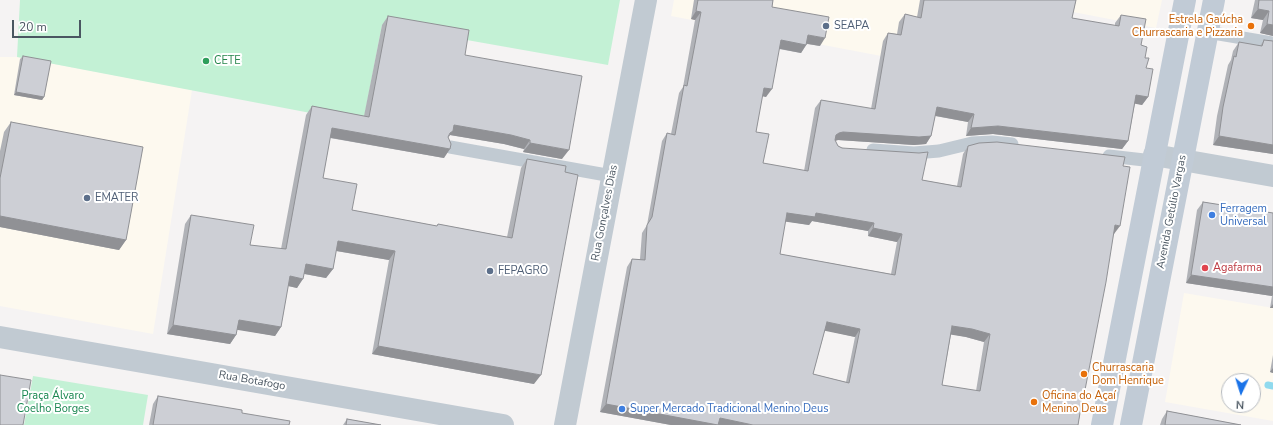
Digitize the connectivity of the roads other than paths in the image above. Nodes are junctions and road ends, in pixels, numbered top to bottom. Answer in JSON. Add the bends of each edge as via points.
{"nodes":[{"id":1,"x":646,"y":0,"type":"edge"},
{"id":2,"x":1185,"y":0,"type":"edge"},
{"id":3,"x":1214,"y":0,"type":"edge"},
{"id":4,"x":1207,"y":32,"type":"junction"},
{"id":5,"x":1273,"y":43,"type":"edge"},
{"id":6,"x":1023,"y":146,"type":"edge"},
{"id":7,"x":450,"y":147,"type":"edge"},
{"id":8,"x":860,"y":149,"type":"edge"},
{"id":9,"x":1099,"y":155,"type":"edge"},
{"id":10,"x":1182,"y":160,"type":"junction"},
{"id":11,"x":1152,"y":166,"type":"junction"},
{"id":12,"x":612,"y":176,"type":"junction"},
{"id":13,"x":1273,"y":176,"type":"edge"},
{"id":14,"x":1177,"y":187,"type":"junction"},
{"id":15,"x":0,"y":337,"type":"edge"},
{"id":16,"x":503,"y":425,"type":"edge"},
{"id":17,"x":565,"y":425,"type":"edge"},
{"id":18,"x":1102,"y":425,"type":"edge"},
{"id":19,"x":1131,"y":425,"type":"edge"}],
"edges":[{"from":1,"to":12,"type":"street","name":"Rua Gonçalves Dias"},
{"from":2,"to":11,"type":"main road"},
{"from":3,"to":4,"type":"main road","name":"Avenida Getúlio Vargas"},
{"from":4,"to":5,"type":"lane"},
{"from":4,"to":10,"type":"main road","name":"Avenida Getúlio Vargas"},
{"from":6,"to":8,"type":"lane","via":[[972,142],[939,151],[914,153]]},
{"from":7,"to":12,"type":"lane"},
{"from":9,"to":11,"type":"lane"},
{"from":10,"to":11,"type":"street"},
{"from":10,"to":13,"type":"street"},
{"from":10,"to":14,"type":"main road","name":"Avenida Getúlio Vargas"},
{"from":11,"to":14,"type":"main road"},
{"from":11,"to":18,"type":"main road"},
{"from":12,"to":17,"type":"street","name":"Rua Gonçalves Dias"},
{"from":14,"to":19,"type":"main road","name":"Avenida Getúlio Vargas"},
{"from":15,"to":16,"type":"street","name":"Rua Botafogo"}]}
